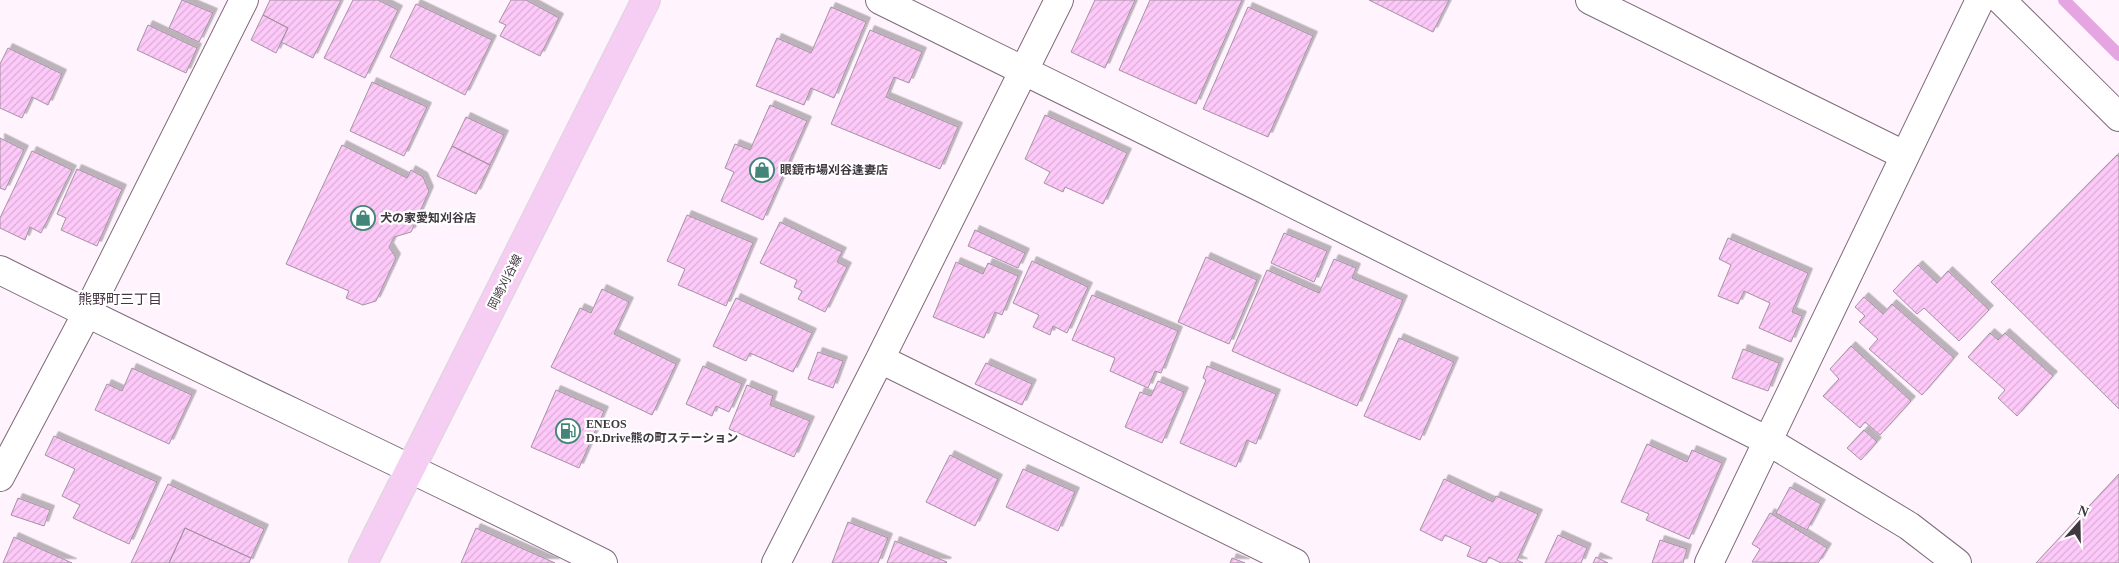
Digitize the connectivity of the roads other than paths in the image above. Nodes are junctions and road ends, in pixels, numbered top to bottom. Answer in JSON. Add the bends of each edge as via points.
{"nodes":[{"id":1,"x":244,"y":0,"type":"edge"},
{"id":2,"x":646,"y":0,"type":"edge"},
{"id":3,"x":880,"y":0,"type":"edge"},
{"id":4,"x":1059,"y":0,"type":"edge"},
{"id":5,"x":1590,"y":0,"type":"edge"},
{"id":6,"x":1980,"y":0,"type":"edge"},
{"id":7,"x":2001,"y":0,"type":"edge"},
{"id":8,"x":1023,"y":71,"type":"junction"},
{"id":9,"x":2119,"y":117,"type":"edge"},
{"id":10,"x":1904,"y":155,"type":"junction"},
{"id":11,"x":0,"y":270,"type":"edge"},
{"id":12,"x":86,"y":313,"type":"junction"},
{"id":13,"x":880,"y":359,"type":"junction"},
{"id":14,"x":1768,"y":441,"type":"junction"},
{"id":15,"x":411,"y":469,"type":"junction"},
{"id":16,"x":0,"y":477,"type":"edge"},
{"id":17,"x":364,"y":563,"type":"edge"},
{"id":18,"x":603,"y":563,"type":"edge"},
{"id":19,"x":776,"y":563,"type":"edge"},
{"id":20,"x":1295,"y":563,"type":"edge"},
{"id":21,"x":1709,"y":563,"type":"edge"},
{"id":22,"x":1957,"y":563,"type":"edge"}],
"edges":[{"from":1,"to":12,"type":"street"},
{"from":2,"to":15,"type":"main road","name":"岡崎刈谷線"},
{"from":3,"to":8,"type":"street"},
{"from":4,"to":8,"type":"street"},
{"from":5,"to":10,"type":"street"},
{"from":6,"to":10,"type":"street"},
{"from":7,"to":9,"type":"street"},
{"from":8,"to":13,"type":"street"},
{"from":8,"to":14,"type":"street"},
{"from":10,"to":14,"type":"street"},
{"from":11,"to":12,"type":"street"},
{"from":12,"to":15,"type":"street"},
{"from":12,"to":16,"type":"street"},
{"from":13,"to":19,"type":"street"},
{"from":13,"to":20,"type":"street"},
{"from":14,"to":21,"type":"street"},
{"from":14,"to":22,"type":"street","via":[[1909,526]]},
{"from":15,"to":17,"type":"main road","name":"岡崎刈谷線"},
{"from":15,"to":18,"type":"street"}]}
